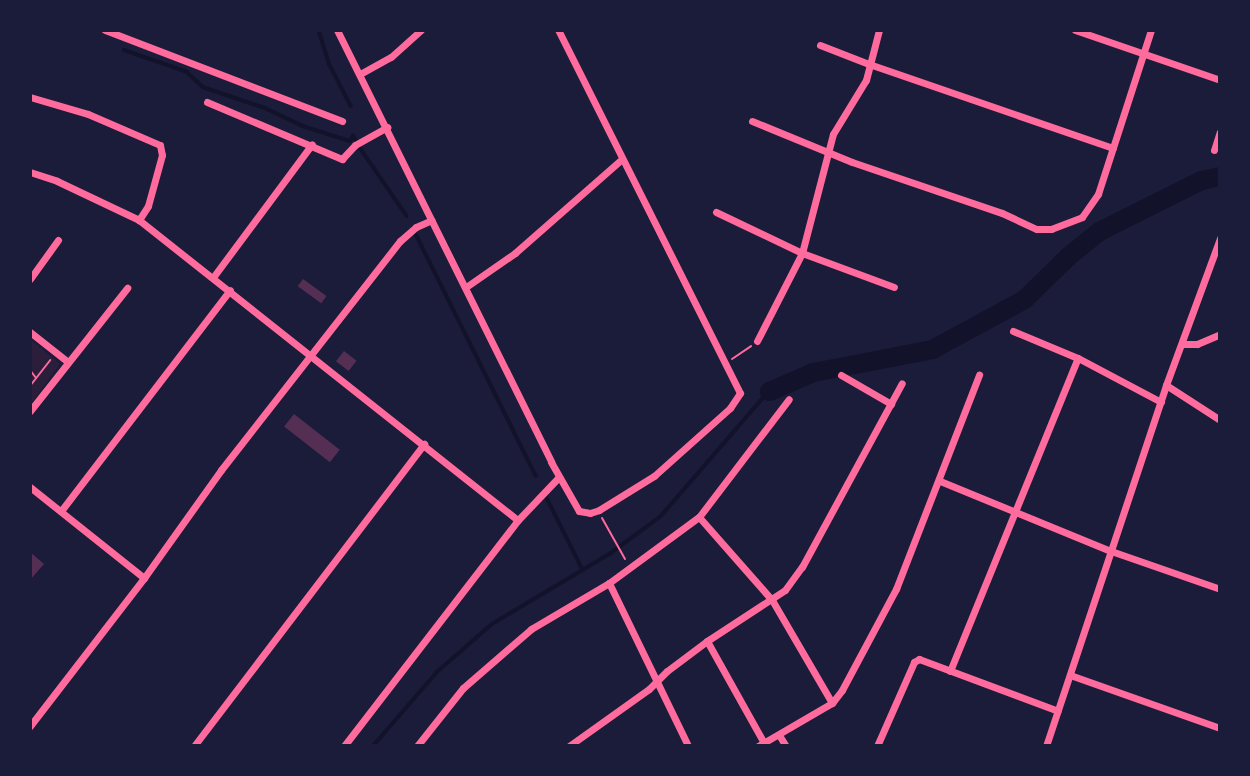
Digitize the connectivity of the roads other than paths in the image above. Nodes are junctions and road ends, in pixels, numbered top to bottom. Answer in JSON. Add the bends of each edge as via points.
{"nodes":[{"id":1,"x":105,"y":30,"type":"edge"},
{"id":2,"x":338,"y":30,"type":"edge"},
{"id":3,"x":421,"y":30,"type":"edge"},
{"id":4,"x":558,"y":30,"type":"edge"},
{"id":5,"x":879,"y":30,"type":"edge"},
{"id":6,"x":1075,"y":30,"type":"edge"},
{"id":7,"x":1152,"y":30,"type":"edge"},
{"id":8,"x":820,"y":44,"type":"dead end"},
{"id":9,"x":1144,"y":53,"type":"junction"},
{"id":10,"x":869,"y":64,"type":"junction"},
{"id":11,"x":360,"y":74,"type":"junction"},
{"id":12,"x":1220,"y":80,"type":"edge"},
{"id":13,"x":30,"y":97,"type":"edge"},
{"id":14,"x":207,"y":102,"type":"dead end"},
{"id":15,"x":342,"y":121,"type":"dead end"},
{"id":16,"x":752,"y":121,"type":"dead end"},
{"id":17,"x":387,"y":127,"type":"junction"},
{"id":18,"x":1220,"y":132,"type":"edge"},
{"id":19,"x":312,"y":144,"type":"junction"},
{"id":20,"x":1113,"y":148,"type":"junction"},
{"id":21,"x":1214,"y":149,"type":"dead end"},
{"id":22,"x":829,"y":153,"type":"junction"},
{"id":23,"x":621,"y":160,"type":"junction"},
{"id":24,"x":30,"y":172,"type":"edge"},
{"id":25,"x":716,"y":212,"type":"dead end"},
{"id":26,"x":139,"y":220,"type":"junction"},
{"id":27,"x":432,"y":220,"type":"junction"},
{"id":28,"x":1220,"y":238,"type":"edge"},
{"id":29,"x":58,"y":240,"type":"dead end"},
{"id":30,"x":802,"y":253,"type":"junction"},
{"id":31,"x":31,"y":276,"type":"edge"},
{"id":32,"x":214,"y":276,"type":"junction"},
{"id":33,"x":466,"y":287,"type":"junction"},
{"id":34,"x":894,"y":287,"type":"dead end"},
{"id":35,"x":127,"y":288,"type":"dead end"},
{"id":36,"x":230,"y":290,"type":"junction"},
{"id":37,"x":1013,"y":331,"type":"dead end"},
{"id":38,"x":30,"y":332,"type":"edge"},
{"id":39,"x":1220,"y":334,"type":"edge"},
{"id":40,"x":757,"y":341,"type":"road end"},
{"id":41,"x":1183,"y":344,"type":"junction"},
{"id":42,"x":313,"y":354,"type":"junction"},
{"id":43,"x":1078,"y":358,"type":"junction"},
{"id":44,"x":68,"y":362,"type":"junction"},
{"id":45,"x":841,"y":374,"type":"dead end"},
{"id":46,"x":979,"y":375,"type":"dead end"},
{"id":47,"x":902,"y":383,"type":"dead end"},
{"id":48,"x":1166,"y":385,"type":"junction"},
{"id":49,"x":789,"y":399,"type":"dead end"},
{"id":50,"x":1161,"y":402,"type":"junction"},
{"id":51,"x":891,"y":404,"type":"junction"},
{"id":52,"x":30,"y":411,"type":"edge"},
{"id":53,"x":1220,"y":420,"type":"edge"},
{"id":54,"x":424,"y":443,"type":"junction"},
{"id":55,"x":559,"y":477,"type":"junction"},
{"id":56,"x":940,"y":481,"type":"junction"},
{"id":57,"x":30,"y":487,"type":"edge"},
{"id":58,"x":61,"y":511,"type":"junction"},
{"id":59,"x":1015,"y":513,"type":"junction"},
{"id":60,"x":699,"y":517,"type":"junction"},
{"id":61,"x":518,"y":520,"type":"junction"},
{"id":62,"x":1111,"y":551,"type":"junction"},
{"id":63,"x":144,"y":578,"type":"junction"},
{"id":64,"x":609,"y":583,"type":"junction"},
{"id":65,"x":1220,"y":589,"type":"edge"},
{"id":66,"x":772,"y":600,"type":"junction"},
{"id":67,"x":707,"y":641,"type":"junction"},
{"id":68,"x":950,"y":671,"type":"junction"},
{"id":69,"x":1070,"y":675,"type":"junction"},
{"id":70,"x":657,"y":682,"type":"junction"},
{"id":71,"x":832,"y":703,"type":"junction"},
{"id":72,"x":1058,"y":710,"type":"junction"},
{"id":73,"x":30,"y":726,"type":"edge"},
{"id":74,"x":1220,"y":728,"type":"edge"},
{"id":75,"x":779,"y":735,"type":"junction"},
{"id":76,"x":761,"y":744,"type":"edge"},
{"id":77,"x":194,"y":746,"type":"edge"},
{"id":78,"x":344,"y":746,"type":"edge"},
{"id":79,"x":417,"y":746,"type":"edge"},
{"id":80,"x":569,"y":746,"type":"edge"},
{"id":81,"x":688,"y":746,"type":"edge"},
{"id":82,"x":786,"y":746,"type":"edge"},
{"id":83,"x":877,"y":746,"type":"edge"},
{"id":84,"x":1046,"y":746,"type":"edge"}],
"edges":[{"from":1,"to":15,"type":"street"},
{"from":2,"to":11,"type":"street"},
{"from":3,"to":11,"type":"street","via":[[391,57]]},
{"from":4,"to":23,"type":"street"},
{"from":5,"to":10,"type":"street"},
{"from":6,"to":9,"type":"street"},
{"from":7,"to":9,"type":"street"},
{"from":8,"to":10,"type":"street"},
{"from":9,"to":12,"type":"street"},
{"from":9,"to":20,"type":"street"},
{"from":10,"to":20,"type":"street"},
{"from":10,"to":22,"type":"street","via":[[866,80],[833,134]]},
{"from":11,"to":17,"type":"street"},
{"from":13,"to":26,"type":"street","via":[[88,114],[160,145],[162,155],[148,206]]},
{"from":14,"to":19,"type":"street"},
{"from":16,"to":22,"type":"street"},
{"from":17,"to":19,"type":"street","via":[[355,145],[342,159]]},
{"from":17,"to":27,"type":"street"},
{"from":18,"to":21,"type":"street"},
{"from":19,"to":32,"type":"street"},
{"from":20,"to":22,"type":"street","via":[[1088,211],[1051,229],[1037,229]]},
{"from":22,"to":30,"type":"street"},
{"from":23,"to":33,"type":"street","via":[[515,253]]},
{"from":23,"to":55,"type":"street","via":[[738,387],[738,398],[654,476],[599,510],[579,511]]},
{"from":24,"to":26,"type":"street"},
{"from":25,"to":30,"type":"street"},
{"from":26,"to":32,"type":"street"},
{"from":27,"to":33,"type":"street"},
{"from":27,"to":42,"type":"street","via":[[400,241]]},
{"from":28,"to":41,"type":"street"},
{"from":29,"to":31,"type":"street"},
{"from":30,"to":34,"type":"street"},
{"from":30,"to":40,"type":"street"},
{"from":32,"to":36,"type":"street"},
{"from":33,"to":55,"type":"street"},
{"from":35,"to":44,"type":"street"},
{"from":36,"to":42,"type":"street"},
{"from":36,"to":58,"type":"street"},
{"from":37,"to":43,"type":"street"},
{"from":38,"to":44,"type":"street"},
{"from":39,"to":41,"type":"street","via":[[1197,344]]},
{"from":41,"to":48,"type":"street"},
{"from":42,"to":54,"type":"street"},
{"from":42,"to":63,"type":"street","via":[[221,470]]},
{"from":43,"to":50,"type":"street"},
{"from":43,"to":59,"type":"street"},
{"from":44,"to":52,"type":"street"},
{"from":45,"to":51,"type":"street"},
{"from":46,"to":56,"type":"street"},
{"from":47,"to":51,"type":"street"},
{"from":48,"to":50,"type":"street"},
{"from":48,"to":53,"type":"street"},
{"from":49,"to":60,"type":"street"},
{"from":50,"to":62,"type":"street"},
{"from":51,"to":66,"type":"street","via":[[802,567]]},
{"from":54,"to":61,"type":"street"},
{"from":54,"to":77,"type":"street"},
{"from":55,"to":61,"type":"street"},
{"from":56,"to":59,"type":"street"},
{"from":56,"to":71,"type":"street","via":[[896,589]]},
{"from":57,"to":58,"type":"street"},
{"from":58,"to":63,"type":"street"},
{"from":59,"to":62,"type":"street"},
{"from":59,"to":68,"type":"street"},
{"from":60,"to":64,"type":"street"},
{"from":60,"to":66,"type":"street"},
{"from":61,"to":78,"type":"street"},
{"from":62,"to":65,"type":"street"},
{"from":62,"to":69,"type":"street"},
{"from":63,"to":73,"type":"street"},
{"from":64,"to":70,"type":"street"},
{"from":64,"to":79,"type":"street","via":[[531,629],[463,688]]},
{"from":66,"to":67,"type":"street"},
{"from":66,"to":71,"type":"street"},
{"from":67,"to":70,"type":"street"},
{"from":67,"to":76,"type":"street"},
{"from":68,"to":72,"type":"street"},
{"from":68,"to":83,"type":"street","via":[[919,659],[914,662]]},
{"from":69,"to":72,"type":"street"},
{"from":69,"to":74,"type":"street"},
{"from":70,"to":80,"type":"street"},
{"from":70,"to":81,"type":"street"},
{"from":71,"to":75,"type":"street"},
{"from":72,"to":84,"type":"street"},
{"from":75,"to":76,"type":"street"},
{"from":75,"to":82,"type":"street"}]}
